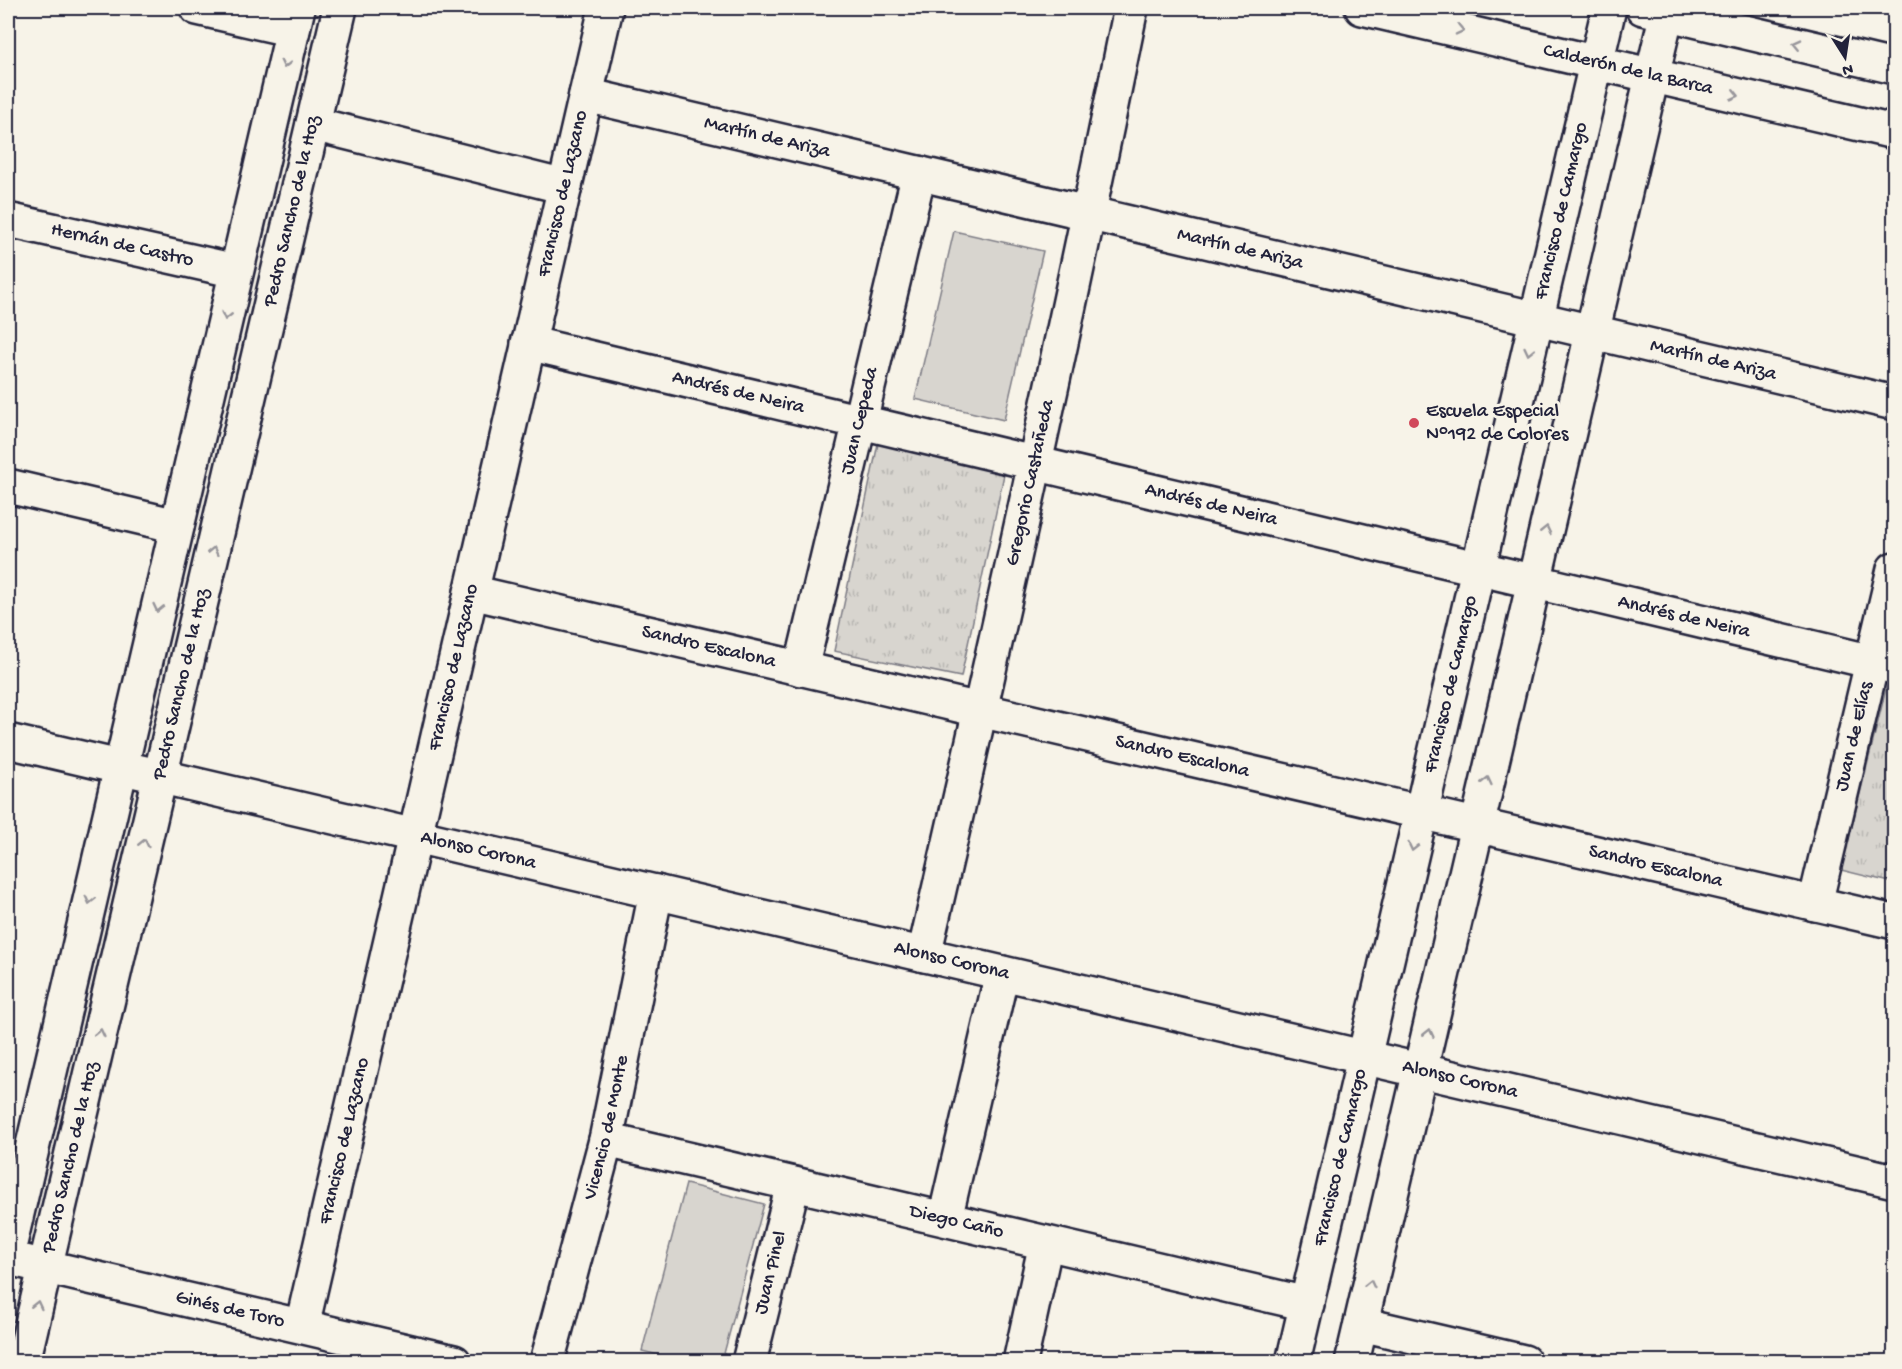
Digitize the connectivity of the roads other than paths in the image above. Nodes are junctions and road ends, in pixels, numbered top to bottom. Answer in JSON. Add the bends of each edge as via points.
{"nodes":[{"id":1,"x":197,"y":8,"type":"edge"},
{"id":2,"x":340,"y":8,"type":"edge"},
{"id":3,"x":606,"y":8,"type":"edge"},
{"id":4,"x":1131,"y":8,"type":"edge"},
{"id":5,"x":1362,"y":8,"type":"edge"},
{"id":6,"x":1609,"y":8,"type":"edge"},
{"id":7,"x":1659,"y":9,"type":"edge"},
{"id":8,"x":296,"y":19,"type":"edge"},
{"id":9,"x":1596,"y":62,"type":"junction"},
{"id":10,"x":1894,"y":67,"type":"edge"},
{"id":11,"x":1652,"y":75,"type":"junction"},
{"id":12,"x":586,"y":95,"type":"junction"},
{"id":13,"x":313,"y":124,"type":"junction"},
{"id":14,"x":1894,"y":132,"type":"edge"},
{"id":15,"x":919,"y":173,"type":"junction"},
{"id":16,"x":565,"y":187,"type":"junction"},
{"id":17,"x":1089,"y":213,"type":"junction"},
{"id":18,"x":8,"y":220,"type":"edge"},
{"id":19,"x":236,"y":271,"type":"junction"},
{"id":20,"x":1536,"y":319,"type":"junction"},
{"id":21,"x":1592,"y":332,"type":"junction"},
{"id":22,"x":528,"y":343,"type":"junction"},
{"id":23,"x":1894,"y":403,"type":"edge"},
{"id":24,"x":860,"y":421,"type":"junction"},
{"id":25,"x":1034,"y":463,"type":"junction"},
{"id":26,"x":8,"y":486,"type":"edge"},
{"id":27,"x":177,"y":526,"type":"junction"},
{"id":28,"x":1478,"y":568,"type":"junction"},
{"id":29,"x":1894,"y":569,"type":"edge"},
{"id":30,"x":1534,"y":581,"type":"junction"},
{"id":31,"x":471,"y":592,"type":"junction"},
{"id":32,"x":1883,"y":664,"type":"edge"},
{"id":33,"x":801,"y":669,"type":"junction"},
{"id":34,"x":981,"y":710,"type":"junction"},
{"id":35,"x":8,"y":741,"type":"edge"},
{"id":36,"x":120,"y":767,"type":"junction"},
{"id":37,"x":160,"y":776,"type":"junction"},
{"id":38,"x":1421,"y":813,"type":"junction"},
{"id":39,"x":1477,"y":826,"type":"junction"},
{"id":40,"x":415,"y":836,"type":"junction"},
{"id":41,"x":656,"y":892,"type":"junction"},
{"id":42,"x":1815,"y":904,"type":"junction"},
{"id":43,"x":1894,"y":922,"type":"edge"},
{"id":44,"x":924,"y":955,"type":"junction"},
{"id":45,"x":1002,"y":973,"type":"junction"},
{"id":46,"x":1364,"y":1057,"type":"junction"},
{"id":47,"x":1420,"y":1070,"type":"junction"},
{"id":48,"x":606,"y":1140,"type":"junction"},
{"id":49,"x":1894,"y":1181,"type":"edge"},
{"id":50,"x":794,"y":1184,"type":"junction"},
{"id":51,"x":945,"y":1219,"type":"junction"},
{"id":52,"x":1046,"y":1243,"type":"junction"},
{"id":53,"x":8,"y":1252,"type":"edge"},
{"id":54,"x":8,"y":1258,"type":"edge"},
{"id":55,"x":46,"y":1267,"type":"junction"},
{"id":56,"x":1307,"y":1304,"type":"junction"},
{"id":57,"x":1361,"y":1324,"type":"junction"},
{"id":58,"x":302,"y":1326,"type":"junction"},
{"id":59,"x":391,"y":1354,"type":"edge"},
{"id":60,"x":23,"y":1362,"type":"edge"},
{"id":61,"x":454,"y":1362,"type":"edge"},
{"id":62,"x":547,"y":1362,"type":"edge"},
{"id":63,"x":749,"y":1362,"type":"edge"},
{"id":64,"x":1020,"y":1362,"type":"edge"},
{"id":65,"x":1293,"y":1362,"type":"edge"},
{"id":66,"x":1352,"y":1362,"type":"edge"},
{"id":67,"x":1524,"y":1362,"type":"edge"}],
"edges":[{"from":1,"to":8,"type":"street"},
{"from":2,"to":13,"type":"street","name":"Pedro Sancho de la Hoz"},
{"from":3,"to":12,"type":"street","name":"Francisco de Lazcano"},
{"from":4,"to":17,"type":"street","name":"Gregorio Castañeda"},
{"from":5,"to":9,"type":"street","name":"Calderón de la Barca","one_way":true},
{"from":6,"to":9,"type":"street","name":"Francisco de Camargo"},
{"from":10,"to":7,"type":"street","one_way":true},
{"from":7,"to":11,"type":"street"},
{"from":8,"to":19,"type":"street","name":"Pedro Sancho de la Hoz","one_way":true},
{"from":9,"to":11,"type":"street","name":"Calderón de la Barca"},
{"from":9,"to":20,"type":"street","name":"Francisco de Camargo"},
{"from":11,"to":14,"type":"street","name":"Calderón de la Barca","one_way":true},
{"from":11,"to":21,"type":"street"},
{"from":12,"to":15,"type":"street","name":"Martín de Ariza"},
{"from":12,"to":16,"type":"street","name":"Francisco de Lazcano"},
{"from":13,"to":16,"type":"street"},
{"from":37,"to":13,"type":"street","name":"Pedro Sancho de la Hoz","one_way":true},
{"from":15,"to":17,"type":"street","name":"Martín de Ariza"},
{"from":15,"to":24,"type":"street","name":"Juan Cepeda"},
{"from":16,"to":22,"type":"street","name":"Francisco de Lazcano"},
{"from":17,"to":20,"type":"street","name":"Martín de Ariza"},
{"from":17,"to":25,"type":"street","name":"Gregorio Castañeda"},
{"from":18,"to":19,"type":"street","name":"Hernán de Castro"},
{"from":19,"to":27,"type":"street","name":"Pedro Sancho de la Hoz","one_way":true},
{"from":20,"to":21,"type":"street","name":"Martín de Ariza"},
{"from":20,"to":28,"type":"street","name":"Francisco de Camargo","one_way":true},
{"from":21,"to":23,"type":"street","name":"Martín de Ariza"},
{"from":30,"to":21,"type":"street","one_way":true},
{"from":22,"to":24,"type":"street","name":"Andrés de Neira"},
{"from":22,"to":31,"type":"street","name":"Francisco de Lazcano"},
{"from":24,"to":25,"type":"street","name":"Andrés de Neira"},
{"from":24,"to":33,"type":"street","name":"Juan Cepeda"},
{"from":25,"to":28,"type":"street","name":"Andrés de Neira"},
{"from":25,"to":34,"type":"street","name":"Gregorio Castañeda"},
{"from":26,"to":27,"type":"street"},
{"from":27,"to":36,"type":"street","name":"Pedro Sancho de la Hoz","one_way":true},
{"from":28,"to":30,"type":"street","name":"Andrés de Neira"},
{"from":28,"to":38,"type":"street","name":"Francisco de Camargo"},
{"from":29,"to":32,"type":"street","name":"Juan de Elías"},
{"from":30,"to":32,"type":"street","name":"Andrés de Neira"},
{"from":39,"to":30,"type":"street","one_way":true},
{"from":31,"to":33,"type":"street","name":"Sandro Escalona"},
{"from":31,"to":40,"type":"street","name":"Francisco de Lazcano"},
{"from":32,"to":42,"type":"street","name":"Juan de Elías"},
{"from":33,"to":34,"type":"street","name":"Sandro Escalona"},
{"from":34,"to":38,"type":"street","name":"Sandro Escalona"},
{"from":34,"to":44,"type":"street","name":"Gregorio Castañeda"},
{"from":35,"to":36,"type":"street","name":"Alonso Corona"},
{"from":36,"to":37,"type":"street","name":"Alonso Corona"},
{"from":36,"to":53,"type":"street","name":"Pedro Sancho de la Hoz","one_way":true},
{"from":37,"to":40,"type":"street","name":"Alonso Corona"},
{"from":55,"to":37,"type":"street","name":"Pedro Sancho de la Hoz","one_way":true},
{"from":38,"to":39,"type":"street","name":"Sandro Escalona"},
{"from":38,"to":46,"type":"street","name":"Francisco de Camargo","one_way":true},
{"from":39,"to":42,"type":"street","name":"Sandro Escalona"},
{"from":47,"to":39,"type":"street","one_way":true},
{"from":40,"to":41,"type":"street","name":"Alonso Corona"},
{"from":40,"to":58,"type":"street","name":"Francisco de Lazcano"},
{"from":41,"to":44,"type":"street","name":"Alonso Corona"},
{"from":41,"to":48,"type":"street","name":"Vicencio de Monte"},
{"from":42,"to":43,"type":"street","name":"Sandro Escalona"},
{"from":44,"to":45,"type":"street","name":"Alonso Corona"},
{"from":45,"to":46,"type":"street","name":"Alonso Corona"},
{"from":45,"to":51,"type":"street"},
{"from":46,"to":47,"type":"street","name":"Alonso Corona"},
{"from":46,"to":56,"type":"street","name":"Francisco de Camargo"},
{"from":47,"to":49,"type":"street","name":"Alonso Corona"},
{"from":57,"to":47,"type":"street","one_way":true},
{"from":48,"to":50,"type":"street","name":"Diego Caño"},
{"from":48,"to":62,"type":"street","name":"Vicencio de Monte"},
{"from":50,"to":51,"type":"street","name":"Diego Caño"},
{"from":50,"to":63,"type":"street","name":"Juan Pinel"},
{"from":51,"to":52,"type":"street","name":"Diego Caño"},
{"from":52,"to":56,"type":"street","name":"Diego Caño"},
{"from":52,"to":64,"type":"street"},
{"from":54,"to":55,"type":"street","name":"Ginés de Toro"},
{"from":55,"to":58,"type":"street","name":"Ginés de Toro"},
{"from":60,"to":55,"type":"street","name":"Pedro Sancho de la Hoz","one_way":true},
{"from":56,"to":65,"type":"street","name":"Francisco de Camargo"},
{"from":57,"to":66,"type":"street"},
{"from":57,"to":67,"type":"street"},
{"from":58,"to":59,"type":"street","name":"Ginés de Toro"},
{"from":59,"to":61,"type":"street","name":"Ginés de Toro"}]}
